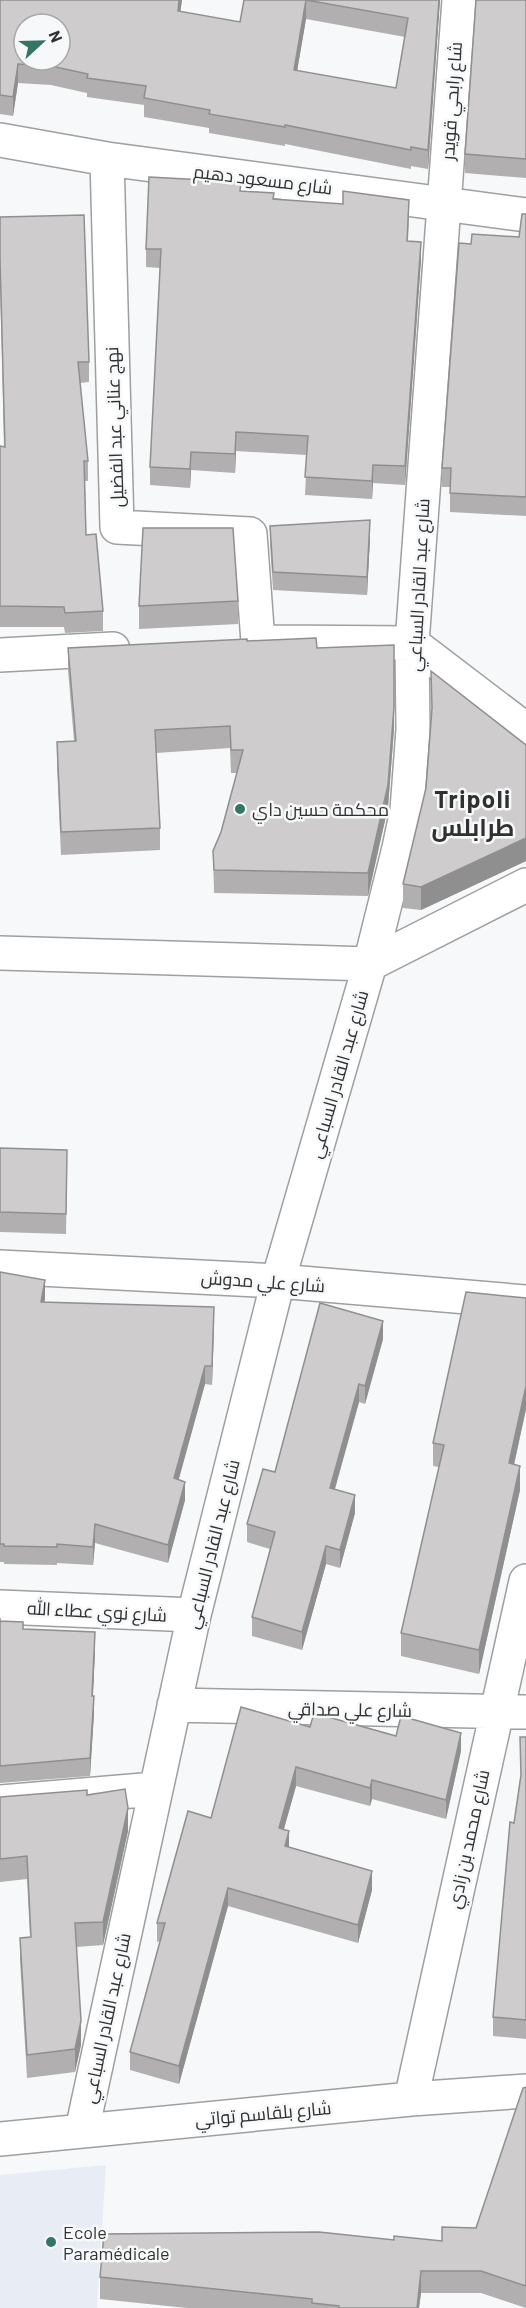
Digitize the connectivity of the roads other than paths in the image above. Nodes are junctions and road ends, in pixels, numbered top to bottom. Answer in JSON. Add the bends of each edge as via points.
{"nodes":[{"id":1,"x":459,"y":0,"type":"edge"},
{"id":2,"x":0,"y":140,"type":"edge"},
{"id":3,"x":106,"y":159,"type":"junction"},
{"id":4,"x":443,"y":203,"type":"junction"},
{"id":5,"x":526,"y":215,"type":"edge"},
{"id":6,"x":258,"y":642,"type":"junction"},
{"id":7,"x":412,"y":643,"type":"junction"},
{"id":8,"x":223,"y":644,"type":"edge"},
{"id":9,"x":141,"y":648,"type":"edge"},
{"id":10,"x":0,"y":655,"type":"edge"},
{"id":11,"x":526,"y":730,"type":"edge"},
{"id":12,"x":526,"y":885,"type":"edge"},
{"id":13,"x":0,"y":953,"type":"edge"},
{"id":14,"x":370,"y":963,"type":"junction"},
{"id":15,"x":0,"y":1268,"type":"edge"},
{"id":16,"x":278,"y":1281,"type":"junction"},
{"id":17,"x":526,"y":1302,"type":"edge"},
{"id":18,"x":526,"y":1581,"type":"edge"},
{"id":19,"x":0,"y":1607,"type":"edge"},
{"id":20,"x":194,"y":1615,"type":"junction"},
{"id":21,"x":174,"y":1705,"type":"junction"},
{"id":22,"x":511,"y":1712,"type":"edge"},
{"id":23,"x":155,"y":1789,"type":"junction"},
{"id":24,"x":0,"y":1802,"type":"edge"},
{"id":25,"x":526,"y":2091,"type":"edge"},
{"id":26,"x":411,"y":2099,"type":"junction"},
{"id":27,"x":82,"y":2130,"type":"junction"},
{"id":28,"x":0,"y":2139,"type":"edge"}],
"edges":[{"from":1,"to":4,"type":"street","name":"شاع رابحي قويدر"},
{"from":2,"to":3,"type":"street","name":"شارع مسعود دهيم"},
{"from":3,"to":4,"type":"street","name":"شارع مسعود دهيم"},
{"from":3,"to":6,"type":"street","name":"نهج عناني عبد الفضيل","via":[[117,527],[250,534]]},
{"from":4,"to":5,"type":"street","name":"شارع مسعود دهيم"},
{"from":4,"to":7,"type":"street","name":"شارع عبد القادر السباعي"},
{"from":6,"to":7,"type":"street"},
{"from":6,"to":8,"type":"street"},
{"from":7,"to":11,"type":"street"},
{"from":7,"to":14,"type":"street","name":"شارع عبد القادر السباعي","via":[[413,730],[407,810]]},
{"from":9,"to":10,"type":"street"},
{"from":12,"to":14,"type":"street","name":"شارع عبد القادر السباعي"},
{"from":13,"to":14,"type":"street","name":"شارع عبد القادر السباعي"},
{"from":14,"to":16,"type":"street","name":"شارع عبد القادر السباعي"},
{"from":15,"to":16,"type":"street","name":"شارع علي مدوش"},
{"from":16,"to":17,"type":"street","name":"شارع علي مدوش"},
{"from":16,"to":20,"type":"street","name":"شارع عبد القادر السباعي"},
{"from":18,"to":22,"type":"street","name":"شارع محمد بن زادي"},
{"from":19,"to":20,"type":"street","name":"شارع نوي عطاء الله"},
{"from":20,"to":21,"type":"street","name":"شارع عبد القادر السباعي"},
{"from":21,"to":22,"type":"street","name":"شارع علي صداقي"},
{"from":21,"to":23,"type":"street","name":"شارع عبد القادر السباعي"},
{"from":22,"to":26,"type":"street","name":"شارع محمد بن زادي"},
{"from":23,"to":24,"type":"street"},
{"from":23,"to":27,"type":"street","name":"شارع عبد القادر السباعي"},
{"from":25,"to":26,"type":"street","name":"شارع بلقاسم تواتي"},
{"from":26,"to":27,"type":"street","name":"شارع بلقاسم تواتي"},
{"from":27,"to":28,"type":"street","name":"شارع بلقاسم تواتي"}]}
